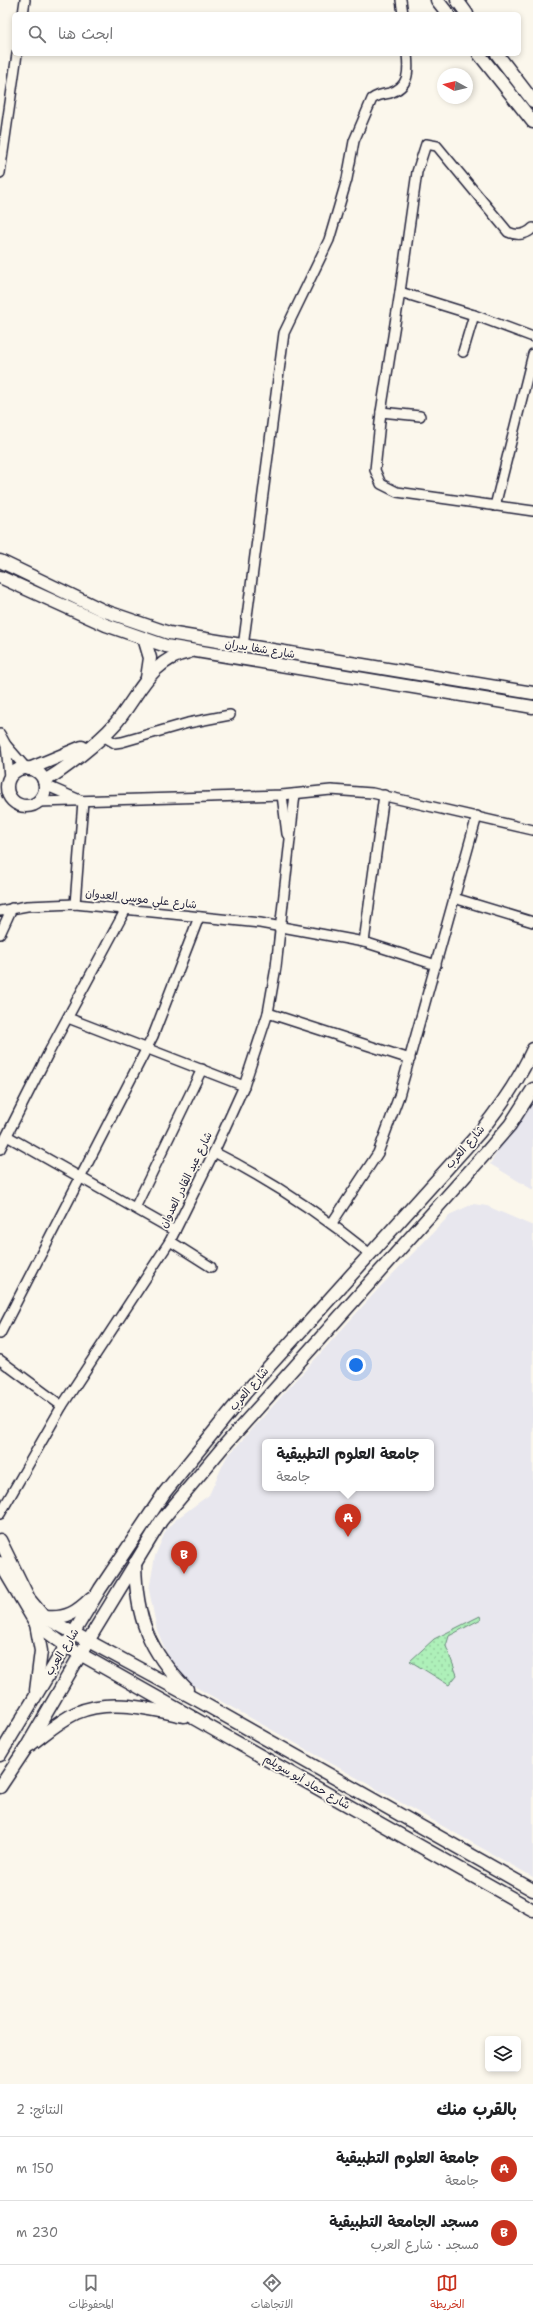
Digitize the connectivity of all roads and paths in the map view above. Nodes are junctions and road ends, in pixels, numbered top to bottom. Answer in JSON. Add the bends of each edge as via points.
{"nodes":[{"id":1,"x":25,"y":0,"type":"edge"},
{"id":2,"x":401,"y":0,"type":"edge"},
{"id":3,"x":436,"y":0,"type":"edge"},
{"id":4,"x":456,"y":0,"type":"edge"},
{"id":5,"x":23,"y":12,"type":"edge"},
{"id":6,"x":403,"y":12,"type":"edge"},
{"id":7,"x":446,"y":12,"type":"edge"},
{"id":8,"x":465,"y":12,"type":"edge"},
{"id":9,"x":17,"y":56,"type":"edge"},
{"id":10,"x":407,"y":56,"type":"edge"},
{"id":11,"x":481,"y":56,"type":"edge"},
{"id":12,"x":499,"y":56,"type":"edge"},
{"id":13,"x":533,"y":100,"type":"edge"},
{"id":14,"x":533,"y":122,"type":"edge"},
{"id":15,"x":0,"y":173,"type":"edge"},
{"id":16,"x":533,"y":228,"type":"edge"},
{"id":17,"x":400,"y":292,"type":"junction"},
{"id":18,"x":474,"y":315,"type":"junction"},
{"id":19,"x":533,"y":337,"type":"edge"},
{"id":20,"x":463,"y":352,"type":"dead end"},
{"id":21,"x":533,"y":354,"type":"edge"},
{"id":22,"x":381,"y":412,"type":"junction"},
{"id":23,"x":420,"y":416,"type":"dead end"},
{"id":24,"x":495,"y":506,"type":"junction"},
{"id":25,"x":533,"y":511,"type":"edge"},
{"id":26,"x":0,"y":561,"type":"edge"},
{"id":27,"x":0,"y":577,"type":"edge"},
{"id":28,"x":144,"y":638,"type":"junction"},
{"id":29,"x":243,"y":647,"type":"junction"},
{"id":30,"x":194,"y":651,"type":"junction"},
{"id":31,"x":146,"y":678,"type":"junction"},
{"id":32,"x":533,"y":693,"type":"edge"},
{"id":33,"x":533,"y":707,"type":"edge"},
{"id":34,"x":230,"y":715,"type":"dead end"},
{"id":35,"x":0,"y":734,"type":"edge"},
{"id":36,"x":98,"y":739,"type":"junction"},
{"id":37,"x":6,"y":745,"type":"junction"},
{"id":38,"x":28,"y":768,"type":"junction"},
{"id":39,"x":6,"y":782,"type":"edge"},
{"id":40,"x":44,"y":783,"type":"junction"},
{"id":41,"x":295,"y":794,"type":"junction"},
{"id":42,"x":282,"y":795,"type":"junction"},
{"id":43,"x":384,"y":795,"type":"junction"},
{"id":44,"x":83,"y":801,"type":"junction"},
{"id":45,"x":6,"y":802,"type":"edge"},
{"id":46,"x":38,"y":802,"type":"junction"},
{"id":47,"x":477,"y":816,"type":"junction"},
{"id":48,"x":533,"y":830,"type":"edge"},
{"id":49,"x":289,"y":843,"type":"junction"},
{"id":50,"x":454,"y":898,"type":"junction"},
{"id":51,"x":75,"y":904,"type":"junction"},
{"id":52,"x":12,"y":908,"type":"junction"},
{"id":53,"x":126,"y":909,"type":"junction"},
{"id":54,"x":0,"y":911,"type":"edge"},
{"id":55,"x":199,"y":917,"type":"junction"},
{"id":56,"x":533,"y":922,"type":"edge"},
{"id":57,"x":280,"y":926,"type":"junction"},
{"id":58,"x":0,"y":934,"type":"edge"},
{"id":59,"x":364,"y":942,"type":"junction"},
{"id":60,"x":436,"y":965,"type":"junction"},
{"id":61,"x":268,"y":1013,"type":"junction"},
{"id":62,"x":68,"y":1018,"type":"junction"},
{"id":63,"x":146,"y":1047,"type":"junction"},
{"id":64,"x":533,"y":1049,"type":"edge"},
{"id":65,"x":410,"y":1059,"type":"junction"},
{"id":66,"x":202,"y":1069,"type":"junction"},
{"id":67,"x":244,"y":1086,"type":"junction"},
{"id":68,"x":533,"y":1089,"type":"edge"},
{"id":69,"x":7,"y":1136,"type":"junction"},
{"id":70,"x":0,"y":1150,"type":"edge"},
{"id":71,"x":214,"y":1152,"type":"junction"},
{"id":72,"x":80,"y":1177,"type":"junction"},
{"id":73,"x":135,"y":1208,"type":"junction"},
{"id":74,"x":332,"y":1223,"type":"junction"},
{"id":75,"x":175,"y":1231,"type":"junction"},
{"id":76,"x":170,"y":1241,"type":"junction"},
{"id":77,"x":370,"y":1254,"type":"junction"},
{"id":78,"x":211,"y":1267,"type":"dead end"},
{"id":79,"x":0,"y":1334,"type":"edge"},
{"id":80,"x":0,"y":1360,"type":"edge"},
{"id":81,"x":62,"y":1406,"type":"junction"},
{"id":82,"x":12,"y":1492,"type":"junction"},
{"id":83,"x":0,"y":1503,"type":"edge"},
{"id":84,"x":0,"y":1514,"type":"edge"},
{"id":85,"x":0,"y":1540,"type":"edge"},
{"id":86,"x":135,"y":1562,"type":"junction"},
{"id":87,"x":0,"y":1563,"type":"edge"},
{"id":88,"x":100,"y":1589,"type":"junction"},
{"id":89,"x":40,"y":1620,"type":"junction"},
{"id":90,"x":74,"y":1633,"type":"junction"},
{"id":91,"x":89,"y":1641,"type":"junction"},
{"id":92,"x":66,"y":1646,"type":"junction"},
{"id":93,"x":81,"y":1654,"type":"junction"},
{"id":94,"x":35,"y":1697,"type":"junction"},
{"id":95,"x":200,"y":1701,"type":"junction"},
{"id":96,"x":194,"y":1718,"type":"junction"},
{"id":97,"x":26,"y":1748,"type":"junction"},
{"id":98,"x":0,"y":1755,"type":"edge"},
{"id":99,"x":0,"y":1787,"type":"edge"},
{"id":100,"x":533,"y":1890,"type":"edge"},
{"id":101,"x":533,"y":1910,"type":"edge"}],
"edges":[{"from":1,"to":5,"type":"street"},
{"from":2,"to":6,"type":"street"},
{"from":3,"to":7,"type":"main road"},
{"from":4,"to":8,"type":"main road"},
{"from":9,"to":15,"type":"street"},
{"from":10,"to":29,"type":"street","via":[[407,76],[404,85],[400,89],[372,99],[354,141],[347,178],[329,240],[284,333]]},
{"from":11,"to":14,"type":"main road"},
{"from":12,"to":13,"type":"main road"},
{"from":16,"to":17,"type":"street","via":[[523,234],[515,235],[508,232],[437,146],[426,144],[417,172]]},
{"from":17,"to":18,"type":"street"},
{"from":17,"to":22,"type":"street"},
{"from":18,"to":19,"type":"street"},
{"from":18,"to":20,"type":"street"},
{"from":21,"to":24,"type":"street"},
{"from":22,"to":23,"type":"street"},
{"from":22,"to":24,"type":"street","via":[[375,470],[378,480],[385,487],[397,492]]},
{"from":24,"to":25,"type":"street"},
{"from":26,"to":29,"type":"main road","name":"شارع شفا بدران","via":[[102,610],[143,625],[174,635]]},
{"from":27,"to":28,"type":"main road","name":"شارع شفا بدران","via":[[106,625]]},
{"from":28,"to":30,"type":"main road","name":"شارع شفا بدران"},
{"from":28,"to":31,"type":"main road","via":[[150,658]]},
{"from":29,"to":32,"type":"main road","name":"شارع شفا بدران"},
{"from":30,"to":31,"type":"main road","via":[[167,660]]},
{"from":30,"to":33,"type":"main road","name":"شارع شفا بدران"},
{"from":31,"to":36,"type":"main road","via":[[123,713]]},
{"from":34,"to":36,"type":"street","via":[[181,724],[122,742]]},
{"from":35,"to":37,"type":"street"},
{"from":36,"to":38,"type":"main road"},
{"from":36,"to":40,"type":"main road"},
{"from":37,"to":38,"type":"street"},
{"from":37,"to":39,"type":"street"},
{"from":38,"to":39,"type":"main road","via":[[17,770]]},
{"from":38,"to":40,"type":"main road","via":[[38,773]]},
{"from":39,"to":45,"type":"main road"},
{"from":40,"to":44,"type":"street"},
{"from":40,"to":46,"type":"main road","via":[[43,795]]},
{"from":41,"to":42,"type":"street"},
{"from":41,"to":43,"type":"street","via":[[331,790]]},
{"from":41,"to":49,"type":"street","name":"شارع عبد القادر العدوان"},
{"from":42,"to":44,"type":"street"},
{"from":42,"to":49,"type":"street","name":"شارع عبد القادر العدوان"},
{"from":43,"to":47,"type":"street"},
{"from":43,"to":59,"type":"street"},
{"from":44,"to":46,"type":"street"},
{"from":44,"to":51,"type":"street"},
{"from":45,"to":46,"type":"main road","via":[[24,806]]},
{"from":47,"to":48,"type":"street"},
{"from":47,"to":50,"type":"street"},
{"from":49,"to":57,"type":"street","name":"شارع عبد القادر العدوان"},
{"from":50,"to":56,"type":"street"},
{"from":50,"to":60,"type":"street"},
{"from":51,"to":52,"type":"street","name":"شارع علي موسى العدوان"},
{"from":51,"to":53,"type":"street","name":"شارع علي موسى العدوان"},
{"from":52,"to":54,"type":"street","name":"شارع علي موسى العدوان"},
{"from":52,"to":58,"type":"street"},
{"from":53,"to":55,"type":"street","name":"شارع علي موسى العدوان"},
{"from":53,"to":62,"type":"street"},
{"from":55,"to":57,"type":"street","name":"شارع علي موسى العدوان"},
{"from":55,"to":63,"type":"street","via":[[162,1015]]},
{"from":57,"to":59,"type":"street","name":"شارع علي موسى العدوان"},
{"from":57,"to":61,"type":"street","name":"شارع عبد القادر العدوان"},
{"from":59,"to":60,"type":"street","name":"شارع علي موسى العدوان"},
{"from":60,"to":65,"type":"street"},
{"from":61,"to":65,"type":"street"},
{"from":61,"to":67,"type":"street","name":"شارع عبد القادر العدوان"},
{"from":62,"to":63,"type":"street"},
{"from":62,"to":69,"type":"street"},
{"from":63,"to":66,"type":"street"},
{"from":63,"to":72,"type":"street"},
{"from":64,"to":77,"type":"main road","name":"شارع العرب","via":[[503,1103]]},
{"from":65,"to":74,"type":"street","via":[[378,1153]]},
{"from":66,"to":67,"type":"street"},
{"from":66,"to":73,"type":"street"},
{"from":67,"to":71,"type":"street","name":"شارع عبد القادر العدوان"},
{"from":68,"to":86,"type":"main road","name":"شارع العرب","via":[[510,1125],[485,1154],[191,1484],[161,1521]]},
{"from":69,"to":70,"type":"street"},
{"from":69,"to":72,"type":"street"},
{"from":71,"to":74,"type":"street","via":[[246,1168]]},
{"from":71,"to":75,"type":"street","name":"شارع عبد القادر العدوان"},
{"from":72,"to":73,"type":"street"},
{"from":72,"to":79,"type":"street"},
{"from":73,"to":75,"type":"street"},
{"from":74,"to":77,"type":"street"},
{"from":75,"to":76,"type":"street","name":"شارع عبد القادر العدوان"},
{"from":76,"to":78,"type":"street"},
{"from":76,"to":81,"type":"street","name":"شارع عبد القادر العدوان"},
{"from":77,"to":88,"type":"main road","name":"شارع العرب","via":[[208,1437],[156,1505]]},
{"from":80,"to":81,"type":"street"},
{"from":81,"to":82,"type":"street","name":"شارع عبد القادر العدوان"},
{"from":82,"to":83,"type":"street","name":"شارع عبد القادر العدوان"},
{"from":82,"to":84,"type":"street","name":"شارع عبد القادر العدوان"},
{"from":85,"to":89,"type":"main road"},
{"from":86,"to":91,"type":"main road","name":"شارع العرب"},
{"from":86,"to":95,"type":"main road","via":[[137,1604],[142,1622],[170,1672]]},
{"from":87,"to":89,"type":"main road"},
{"from":88,"to":89,"type":"main road","via":[[68,1616]]},
{"from":88,"to":90,"type":"main road","name":"شارع العرب"},
{"from":89,"to":90,"type":"main road","name":"شارع حماد أبو سويلم"},
{"from":89,"to":92,"type":"main road","name":"شارع حماد أبو سويلم"},
{"from":89,"to":94,"type":"main road","via":[[41,1651]]},
{"from":90,"to":91,"type":"main road","name":"شارع حماد أبو سويلم"},
{"from":90,"to":92,"type":"main road","name":"شارع العرب"},
{"from":91,"to":93,"type":"main road","name":"شارع العرب"},
{"from":91,"to":95,"type":"main road","name":"شارع حماد أبو سويلم"},
{"from":92,"to":93,"type":"main road","name":"شارع حماد أبو سويلم"},
{"from":92,"to":94,"type":"main road","name":"شارع العرب"},
{"from":93,"to":96,"type":"main road","name":"شارع حماد أبو سويلم"},
{"from":93,"to":97,"type":"main road","name":"شارع العرب"},
{"from":94,"to":98,"type":"main road","name":"شارع العرب"},
{"from":95,"to":100,"type":"main road","name":"شارع حماد أبو سويلم"},
{"from":96,"to":97,"type":"main road","via":[[133,1707],[96,1708],[72,1715]]},
{"from":96,"to":101,"type":"main road","name":"شارع حماد أبو سويلم"},
{"from":97,"to":99,"type":"main road","name":"شارع العرب"}]}
